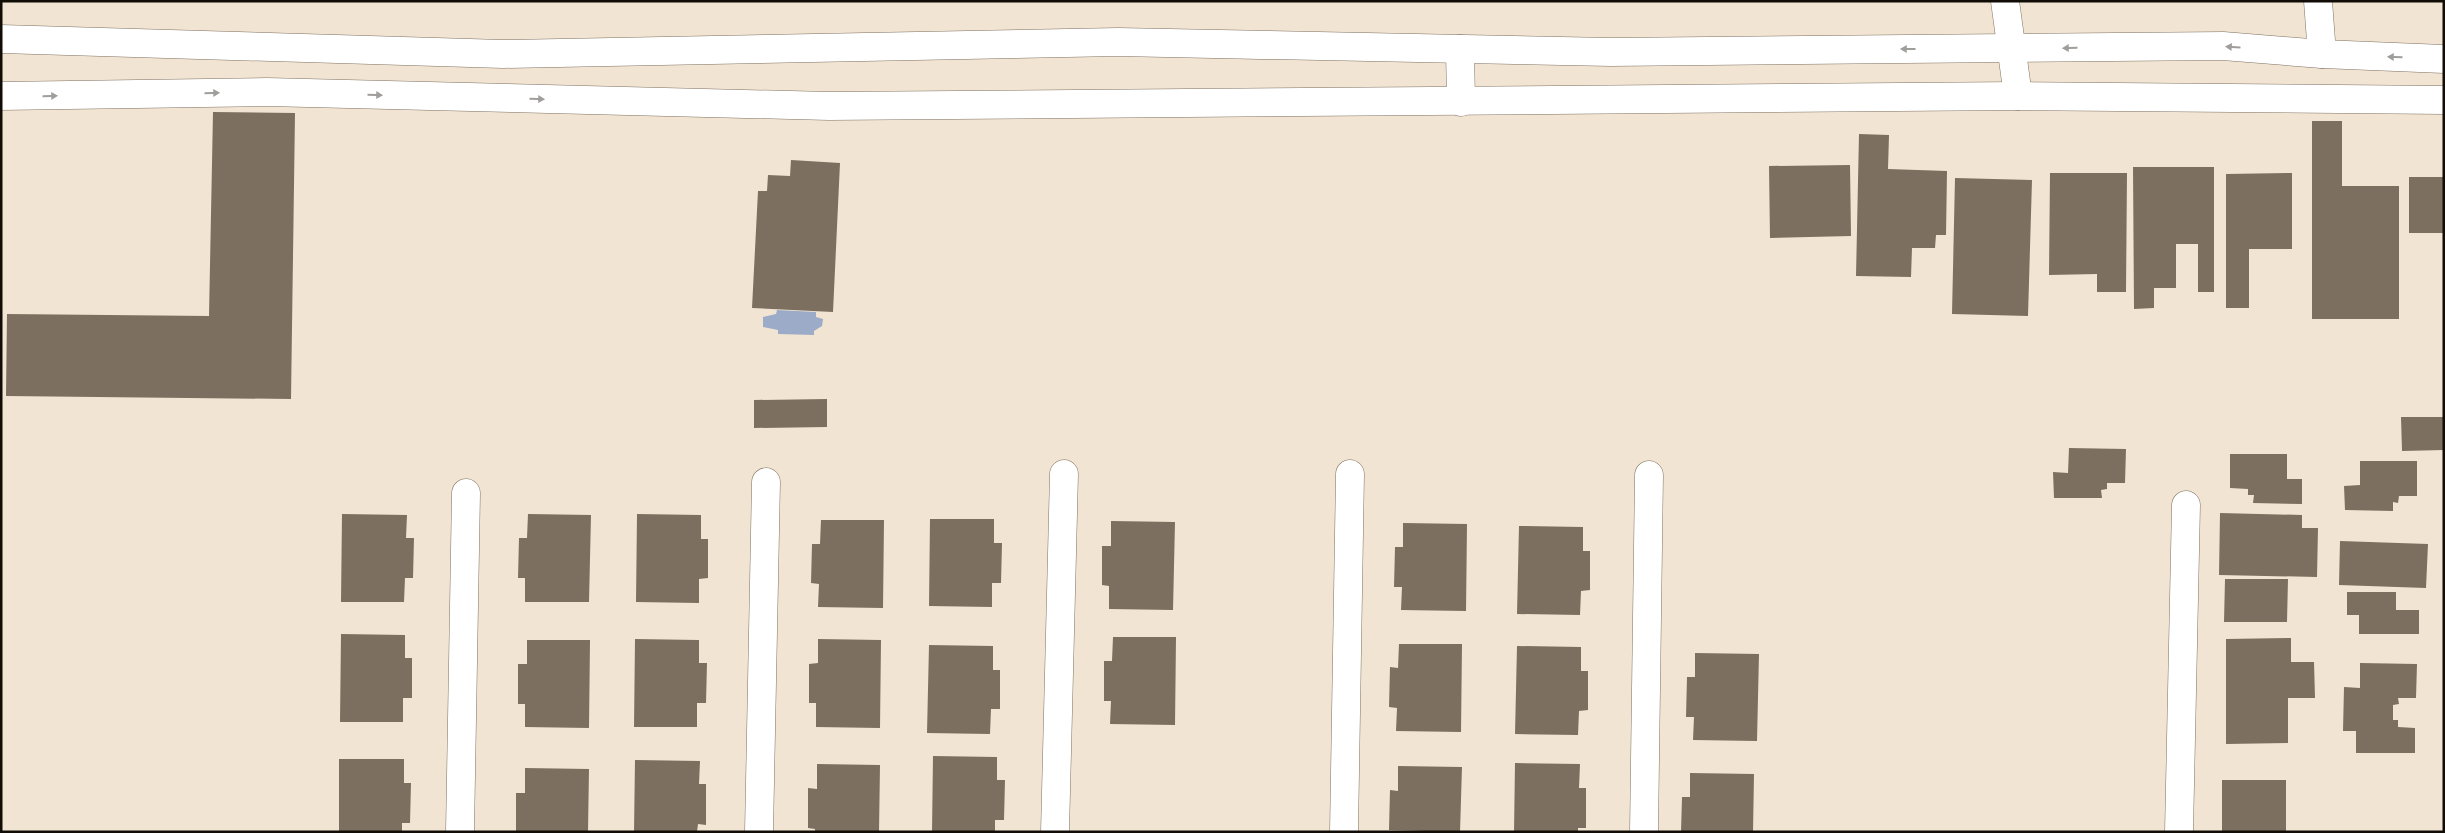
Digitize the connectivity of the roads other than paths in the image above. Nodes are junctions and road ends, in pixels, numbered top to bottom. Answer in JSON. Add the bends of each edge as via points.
{"nodes":[{"id":1,"x":2005,"y":1,"type":"edge"},
{"id":2,"x":2318,"y":1,"type":"edge"},
{"id":3,"x":1,"y":39,"type":"edge"},
{"id":4,"x":1460,"y":48,"type":"junction"},
{"id":5,"x":2012,"y":48,"type":"junction"},
{"id":6,"x":2322,"y":54,"type":"junction"},
{"id":7,"x":2444,"y":59,"type":"edge"},
{"id":8,"x":1,"y":96,"type":"edge"},
{"id":9,"x":2018,"y":96,"type":"junction"},
{"id":10,"x":2444,"y":100,"type":"edge"},
{"id":11,"x":1461,"y":102,"type":"junction"},
{"id":12,"x":1064,"y":474,"type":"dead end"},
{"id":13,"x":1350,"y":474,"type":"dead end"},
{"id":14,"x":1648,"y":475,"type":"dead end"},
{"id":15,"x":766,"y":482,"type":"dead end"},
{"id":16,"x":466,"y":493,"type":"dead end"},
{"id":17,"x":2186,"y":505,"type":"dead end"},
{"id":18,"x":460,"y":832,"type":"edge"},
{"id":19,"x":759,"y":832,"type":"edge"},
{"id":20,"x":1055,"y":832,"type":"edge"},
{"id":21,"x":1344,"y":832,"type":"edge"},
{"id":22,"x":1644,"y":832,"type":"edge"},
{"id":23,"x":2179,"y":832,"type":"edge"}],
"edges":[{"from":1,"to":5,"type":"street"},
{"from":2,"to":6,"type":"street"},
{"from":3,"to":4,"type":"street","via":[[503,54],[1118,42]]},
{"from":5,"to":4,"type":"street","one_way":true,"via":[[1621,52]]},
{"from":4,"to":11,"type":"street"},
{"from":6,"to":5,"type":"street","one_way":true,"via":[[2223,46]]},
{"from":5,"to":9,"type":"street"},
{"from":7,"to":6,"type":"street","one_way":true},
{"from":8,"to":11,"type":"street","one_way":true,"via":[[267,92],[829,106]]},
{"from":9,"to":10,"type":"street"},
{"from":9,"to":11,"type":"street"},
{"from":12,"to":20,"type":"street"},
{"from":13,"to":21,"type":"street"},
{"from":14,"to":22,"type":"street"},
{"from":15,"to":19,"type":"street"},
{"from":16,"to":18,"type":"street"},
{"from":17,"to":23,"type":"street"}]}
